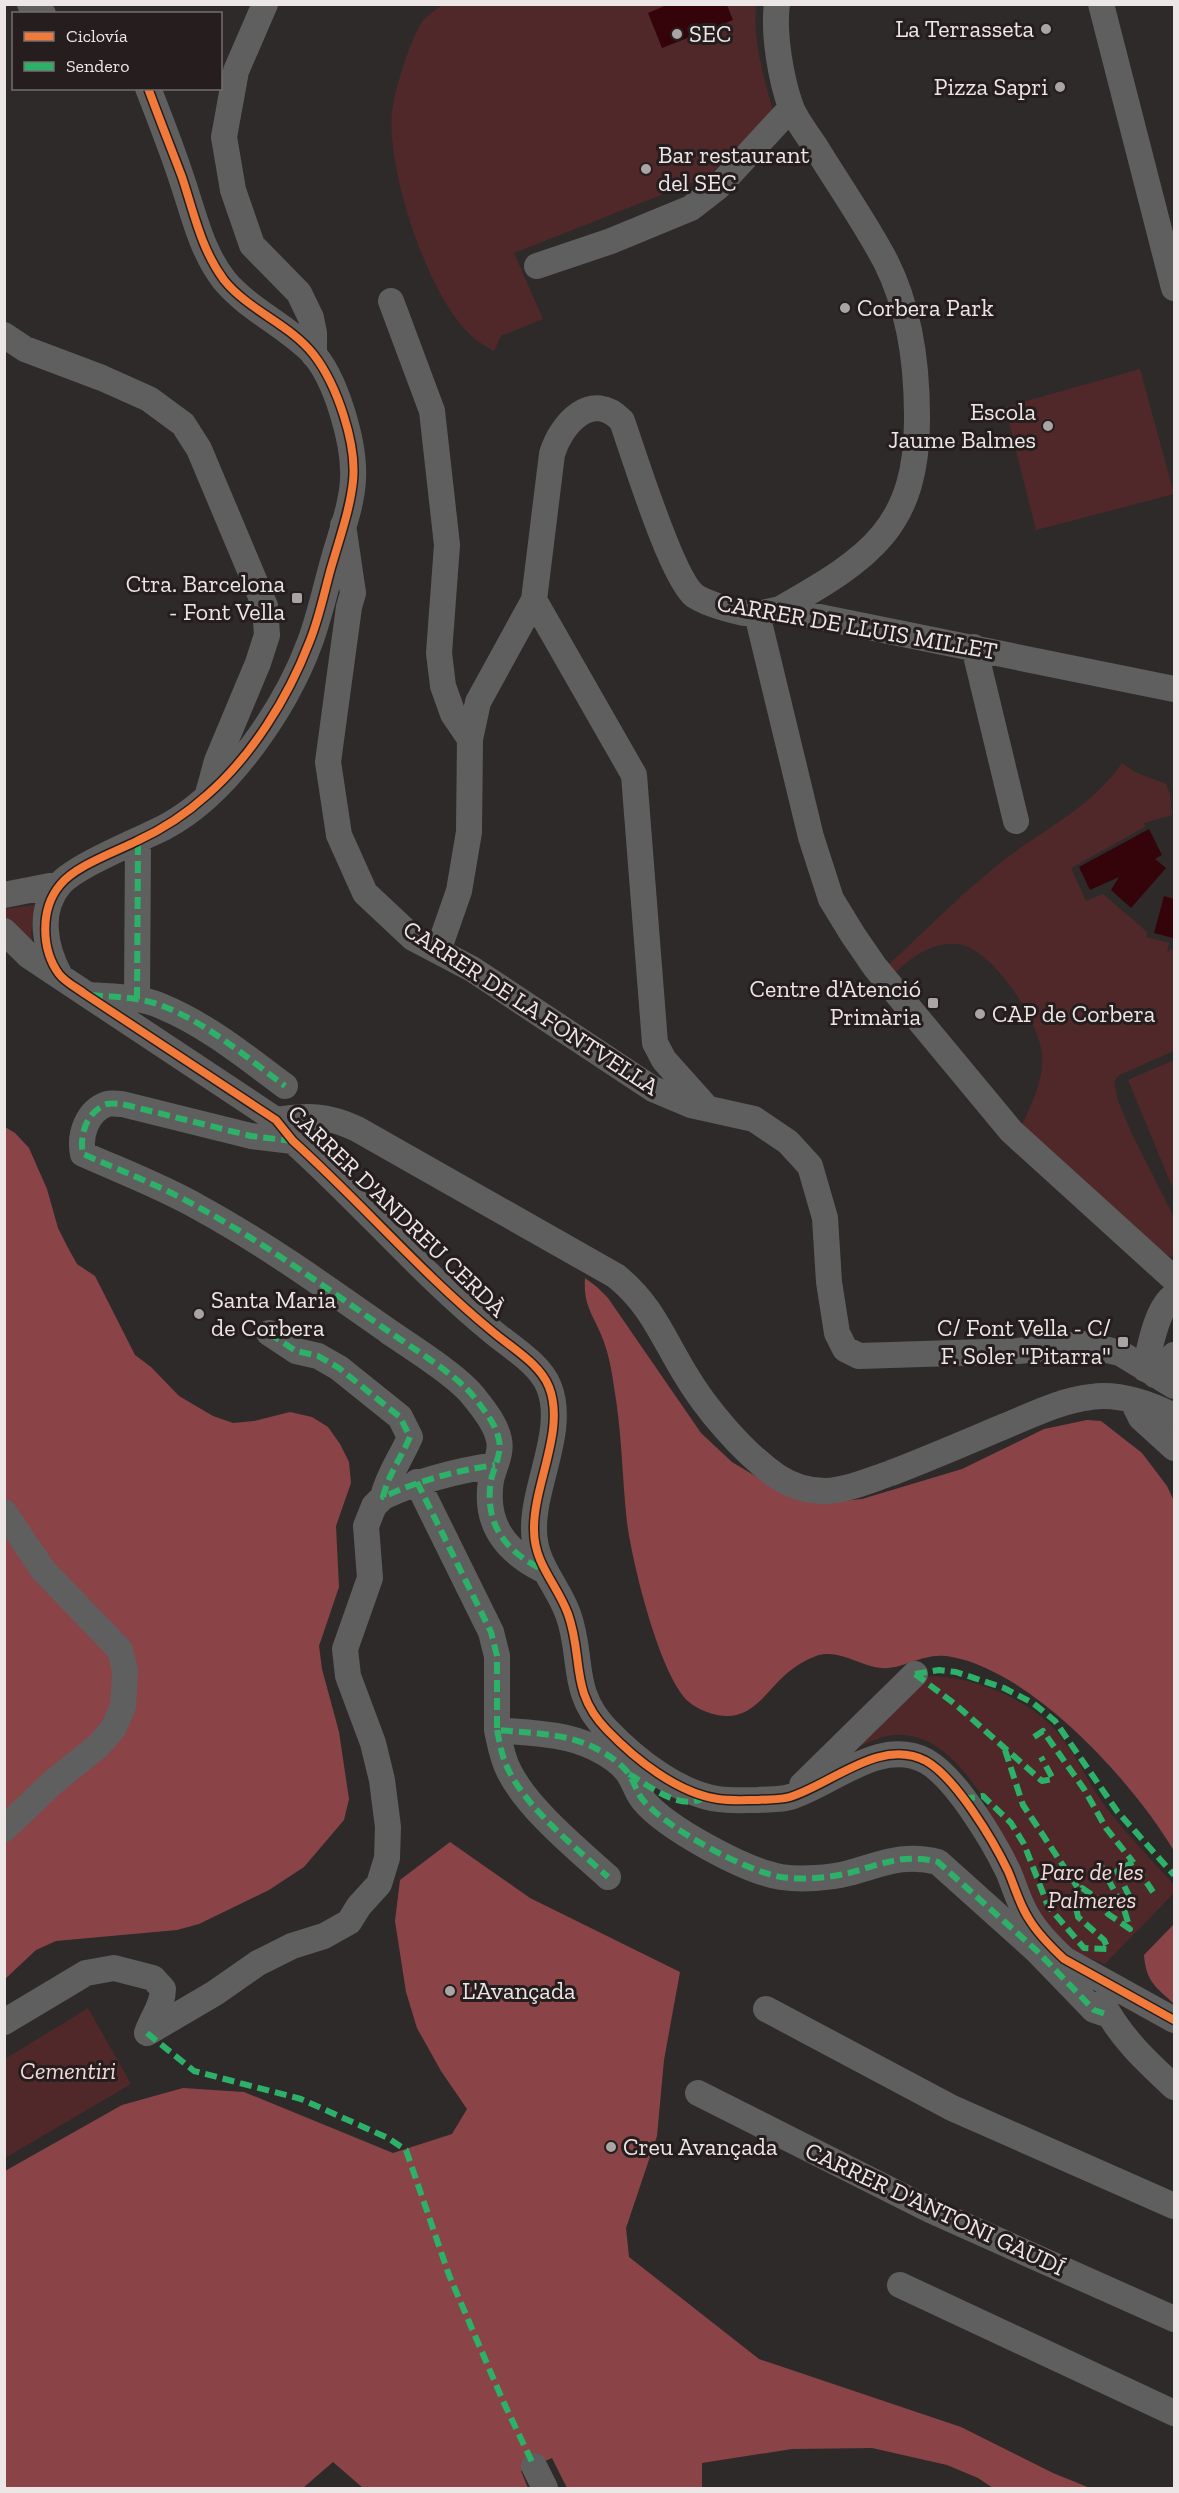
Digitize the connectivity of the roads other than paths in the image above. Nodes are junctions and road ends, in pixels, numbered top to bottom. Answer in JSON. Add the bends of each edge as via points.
{"nodes":[{"id":1,"x":265,"y":4,"type":"edge"},
{"id":2,"x":777,"y":4,"type":"edge"},
{"id":3,"x":1101,"y":4,"type":"edge"},
{"id":4,"x":149,"y":90,"type":"edge"},
{"id":5,"x":791,"y":108,"type":"junction"},
{"id":6,"x":537,"y":266,"type":"dead end"},
{"id":7,"x":1174,"y":288,"type":"edge"},
{"id":8,"x":299,"y":293,"type":"junction"},
{"id":9,"x":391,"y":301,"type":"dead end"},
{"id":10,"x":273,"y":320,"type":"junction"},
{"id":11,"x":4,"y":335,"type":"edge"},
{"id":12,"x":314,"y":355,"type":"junction"},
{"id":13,"x":343,"y":525,"type":"junction"},
{"id":14,"x":821,"y":585,"type":"junction"},
{"id":15,"x":326,"y":588,"type":"junction"},
{"id":16,"x":534,"y":600,"type":"junction"},
{"id":17,"x":349,"y":607,"type":"junction"},
{"id":18,"x":769,"y":611,"type":"junction"},
{"id":19,"x":828,"y":620,"type":"junction"},
{"id":20,"x":974,"y":647,"type":"junction"},
{"id":21,"x":1174,"y":689,"type":"edge"},
{"id":22,"x":470,"y":739,"type":"junction"},
{"id":23,"x":207,"y":796,"type":"junction"},
{"id":24,"x":1016,"y":821,"type":"dead end"},
{"id":25,"x":138,"y":841,"type":"junction"},
{"id":26,"x":60,"y":884,"type":"junction"},
{"id":27,"x":4,"y":895,"type":"edge"},
{"id":28,"x":4,"y":931,"type":"edge"},
{"id":29,"x":438,"y":951,"type":"junction"},
{"id":30,"x":60,"y":976,"type":"junction"},
{"id":31,"x":86,"y":994,"type":"junction"},
{"id":32,"x":136,"y":999,"type":"junction"},
{"id":33,"x":285,"y":1086,"type":"dead end"},
{"id":34,"x":708,"y":1109,"type":"junction"},
{"id":35,"x":276,"y":1120,"type":"junction"},
{"id":36,"x":293,"y":1142,"type":"junction"},
{"id":37,"x":1174,"y":1279,"type":"edge"},
{"id":38,"x":1174,"y":1296,"type":"edge"},
{"id":39,"x":269,"y":1334,"type":"dead end"},
{"id":40,"x":1150,"y":1340,"type":"junction"},
{"id":41,"x":1120,"y":1353,"type":"junction"},
{"id":42,"x":1174,"y":1355,"type":"edge"},
{"id":43,"x":1158,"y":1377,"type":"edge"},
{"id":44,"x":1133,"y":1402,"type":"junction"},
{"id":45,"x":1174,"y":1416,"type":"edge"},
{"id":46,"x":1174,"y":1448,"type":"edge"},
{"id":47,"x":495,"y":1465,"type":"junction"},
{"id":48,"x":417,"y":1482,"type":"junction"},
{"id":49,"x":383,"y":1497,"type":"junction"},
{"id":50,"x":4,"y":1512,"type":"edge"},
{"id":51,"x":543,"y":1570,"type":"junction"},
{"id":52,"x":915,"y":1674,"type":"dead end"},
{"id":53,"x":497,"y":1730,"type":"junction"},
{"id":54,"x":629,"y":1774,"type":"junction"},
{"id":55,"x":706,"y":1796,"type":"junction"},
{"id":56,"x":790,"y":1797,"type":"junction"},
{"id":57,"x":4,"y":1829,"type":"edge"},
{"id":58,"x":608,"y":1877,"type":"dead end"},
{"id":59,"x":1088,"y":1972,"type":"junction"},
{"id":60,"x":766,"y":2009,"type":"dead end"},
{"id":61,"x":1109,"y":2015,"type":"junction"},
{"id":62,"x":1174,"y":2020,"type":"edge"},
{"id":63,"x":4,"y":2022,"type":"edge"},
{"id":64,"x":1174,"y":2087,"type":"edge"},
{"id":65,"x":698,"y":2093,"type":"dead end"},
{"id":66,"x":1174,"y":2206,"type":"edge"},
{"id":67,"x":900,"y":2285,"type":"dead end"},
{"id":68,"x":1174,"y":2319,"type":"edge"},
{"id":69,"x":1174,"y":2413,"type":"edge"}],
"edges":[{"from":1,"to":8,"type":"street","via":[[236,71],[224,137],[233,190],[252,244]]},
{"from":2,"to":5,"type":"street","via":[[776,44]]},
{"from":3,"to":7,"type":"street"},
{"from":4,"to":10,"type":"street","via":[[202,244],[238,295]]},
{"from":5,"to":6,"type":"street","via":[[718,187],[691,208]]},
{"from":5,"to":14,"type":"street","via":[[886,262],[905,309],[915,357],[917,442],[911,484],[887,533]]},
{"from":8,"to":10,"type":"street","via":[[290,308]]},
{"from":8,"to":12,"type":"street","via":[[311,318]]},
{"from":9,"to":22,"type":"street","via":[[432,411],[447,545],[439,653],[442,686],[453,714]]},
{"from":10,"to":12,"type":"street"},
{"from":11,"to":23,"type":"street","via":[[25,349],[149,399],[183,424],[204,460],[265,606],[268,623],[258,663]]},
{"from":12,"to":13,"type":"street","via":[[340,408],[351,446],[353,483]]},
{"from":13,"to":15,"type":"street"},
{"from":13,"to":17,"type":"street","name":"CARRER DE LA FONTVELLA","via":[[353,593]]},
{"from":14,"to":18,"type":"street"},
{"from":14,"to":19,"type":"street"},
{"from":15,"to":17,"type":"street"},
{"from":15,"to":23,"type":"street","via":[[310,642],[291,684],[248,753]]},
{"from":16,"to":18,"type":"street","name":"CARRER DE LLUIS MILLET","via":[[552,454],[566,424],[590,409],[608,411],[622,421],[670,553],[695,596],[737,611]]},
{"from":16,"to":22,"type":"street","name":"CARRER DE LLUIS MILLET","via":[[478,702]]},
{"from":16,"to":34,"type":"street","via":[[634,775],[655,1043],[664,1059]]},
{"from":17,"to":29,"type":"street","name":"CARRER DE LA FONTVELLA","via":[[328,762],[339,835],[365,893],[413,938]]},
{"from":18,"to":19,"type":"street","name":"CARRER DE LLUIS MILLET"},
{"from":18,"to":37,"type":"street","via":[[811,837],[831,899],[875,967],[1011,1131]]},
{"from":19,"to":20,"type":"street","name":"CARRER DE LLUIS MILLET"},
{"from":20,"to":21,"type":"street","name":"CARRER DE LLUIS MILLET"},
{"from":20,"to":24,"type":"street"},
{"from":22,"to":29,"type":"street","name":"CARRER DE LLUIS MILLET","via":[[470,832],[459,891]]},
{"from":23,"to":25,"type":"street","via":[[170,824]]},
{"from":25,"to":26,"type":"street"},
{"from":25,"to":32,"type":"street"},
{"from":26,"to":27,"type":"street"},
{"from":26,"to":30,"type":"street","via":[[45,920],[48,951]]},
{"from":28,"to":30,"type":"street","name":"CARRER D'ANDREU CERDÀ","via":[[30,956]]},
{"from":29,"to":34,"type":"street","name":"CARRER DE LA FONTVELLA","via":[[472,969],[653,1089]]},
{"from":30,"to":31,"type":"street","name":"CARRER D'ANDREU CERDÀ"},
{"from":31,"to":32,"type":"street"},
{"from":31,"to":35,"type":"street","name":"CARRER D'ANDREU CERDÀ"},
{"from":32,"to":33,"type":"street","via":[[160,1005],[200,1026]]},
{"from":34,"to":41,"type":"street","name":"CARRER DE LA FONTVELLA","via":[[754,1119],[788,1143],[810,1166],[825,1218],[829,1282],[837,1333],[845,1349],[859,1356],[1018,1351],[1083,1344]]},
{"from":35,"to":36,"type":"street","name":"CARRER D'ANDREU CERDÀ"},
{"from":35,"to":44,"type":"street","via":[[313,1116],[340,1121],[616,1276],[658,1322],[683,1371],[706,1403],[757,1459],[794,1485],[825,1491],[856,1485],[1045,1409],[1091,1397],[1116,1396]]},
{"from":36,"to":47,"type":"street","via":[[251,1136],[122,1104],[107,1104],[89,1119],[81,1142],[83,1154],[199,1207],[344,1300],[439,1367],[470,1392],[490,1418],[499,1440]]},
{"from":36,"to":51,"type":"street","name":"CARRER D'ANDREU CERDÀ","via":[[454,1300],[528,1360],[548,1383],[552,1395],[552,1433],[534,1529],[535,1549]]},
{"from":38,"to":40,"type":"street","via":[[1167,1300]]},
{"from":39,"to":49,"type":"street","via":[[297,1351],[318,1356],[339,1368],[400,1417],[410,1437],[387,1479]]},
{"from":40,"to":41,"type":"street"},
{"from":40,"to":43,"type":"street"},
{"from":41,"to":43,"type":"street","name":"CARRER DE LA FONTVELLA"},
{"from":42,"to":43,"type":"street"},
{"from":44,"to":45,"type":"street"},
{"from":44,"to":46,"type":"street","via":[[1140,1418]]},
{"from":47,"to":48,"type":"street"},
{"from":47,"to":51,"type":"street","via":[[490,1498],[494,1522],[505,1544]]},
{"from":48,"to":49,"type":"street"},
{"from":48,"to":53,"type":"street","via":[[491,1632],[497,1656]]},
{"from":49,"to":63,"type":"street","via":[[374,1506],[366,1526],[370,1578],[345,1649],[348,1676],[382,1780],[388,1827],[387,1858],[379,1884],[349,1923],[258,1963],[215,1994],[147,2033],[163,2002],[163,1989],[153,1978],[114,1968],[86,1973]]},
{"from":50,"to":57,"type":"street","via":[[43,1570],[120,1650],[125,1671],[123,1707],[113,1729]]},
{"from":51,"to":55,"type":"street","name":"CARRER D'ANDREU CERDÀ","via":[[567,1612],[579,1680],[592,1710],[606,1728],[644,1761],[675,1782]]},
{"from":52,"to":56,"type":"street"},
{"from":53,"to":54,"type":"street","via":[[550,1735],[581,1743]]},
{"from":53,"to":58,"type":"street","via":[[509,1772],[534,1805]]},
{"from":54,"to":55,"type":"street","via":[[687,1803]]},
{"from":54,"to":61,"type":"street","via":[[641,1799],[683,1832],[737,1862],[781,1877],[848,1873],[905,1858],[938,1862],[1036,1950],[1094,2010]]},
{"from":55,"to":56,"type":"street","via":[[741,1800]]},
{"from":56,"to":59,"type":"street","via":[[883,1757],[903,1755],[927,1762],[951,1783],[982,1826],[1030,1922],[1064,1959]]},
{"from":59,"to":61,"type":"street"},
{"from":59,"to":62,"type":"street"},
{"from":60,"to":66,"type":"street","via":[[952,2108]]},
{"from":61,"to":64,"type":"street","via":[[1138,2054]]},
{"from":65,"to":68,"type":"street","name":"CARRER D'ANTONI GAUDÍ","via":[[930,2210]]},
{"from":67,"to":69,"type":"street"}]}
